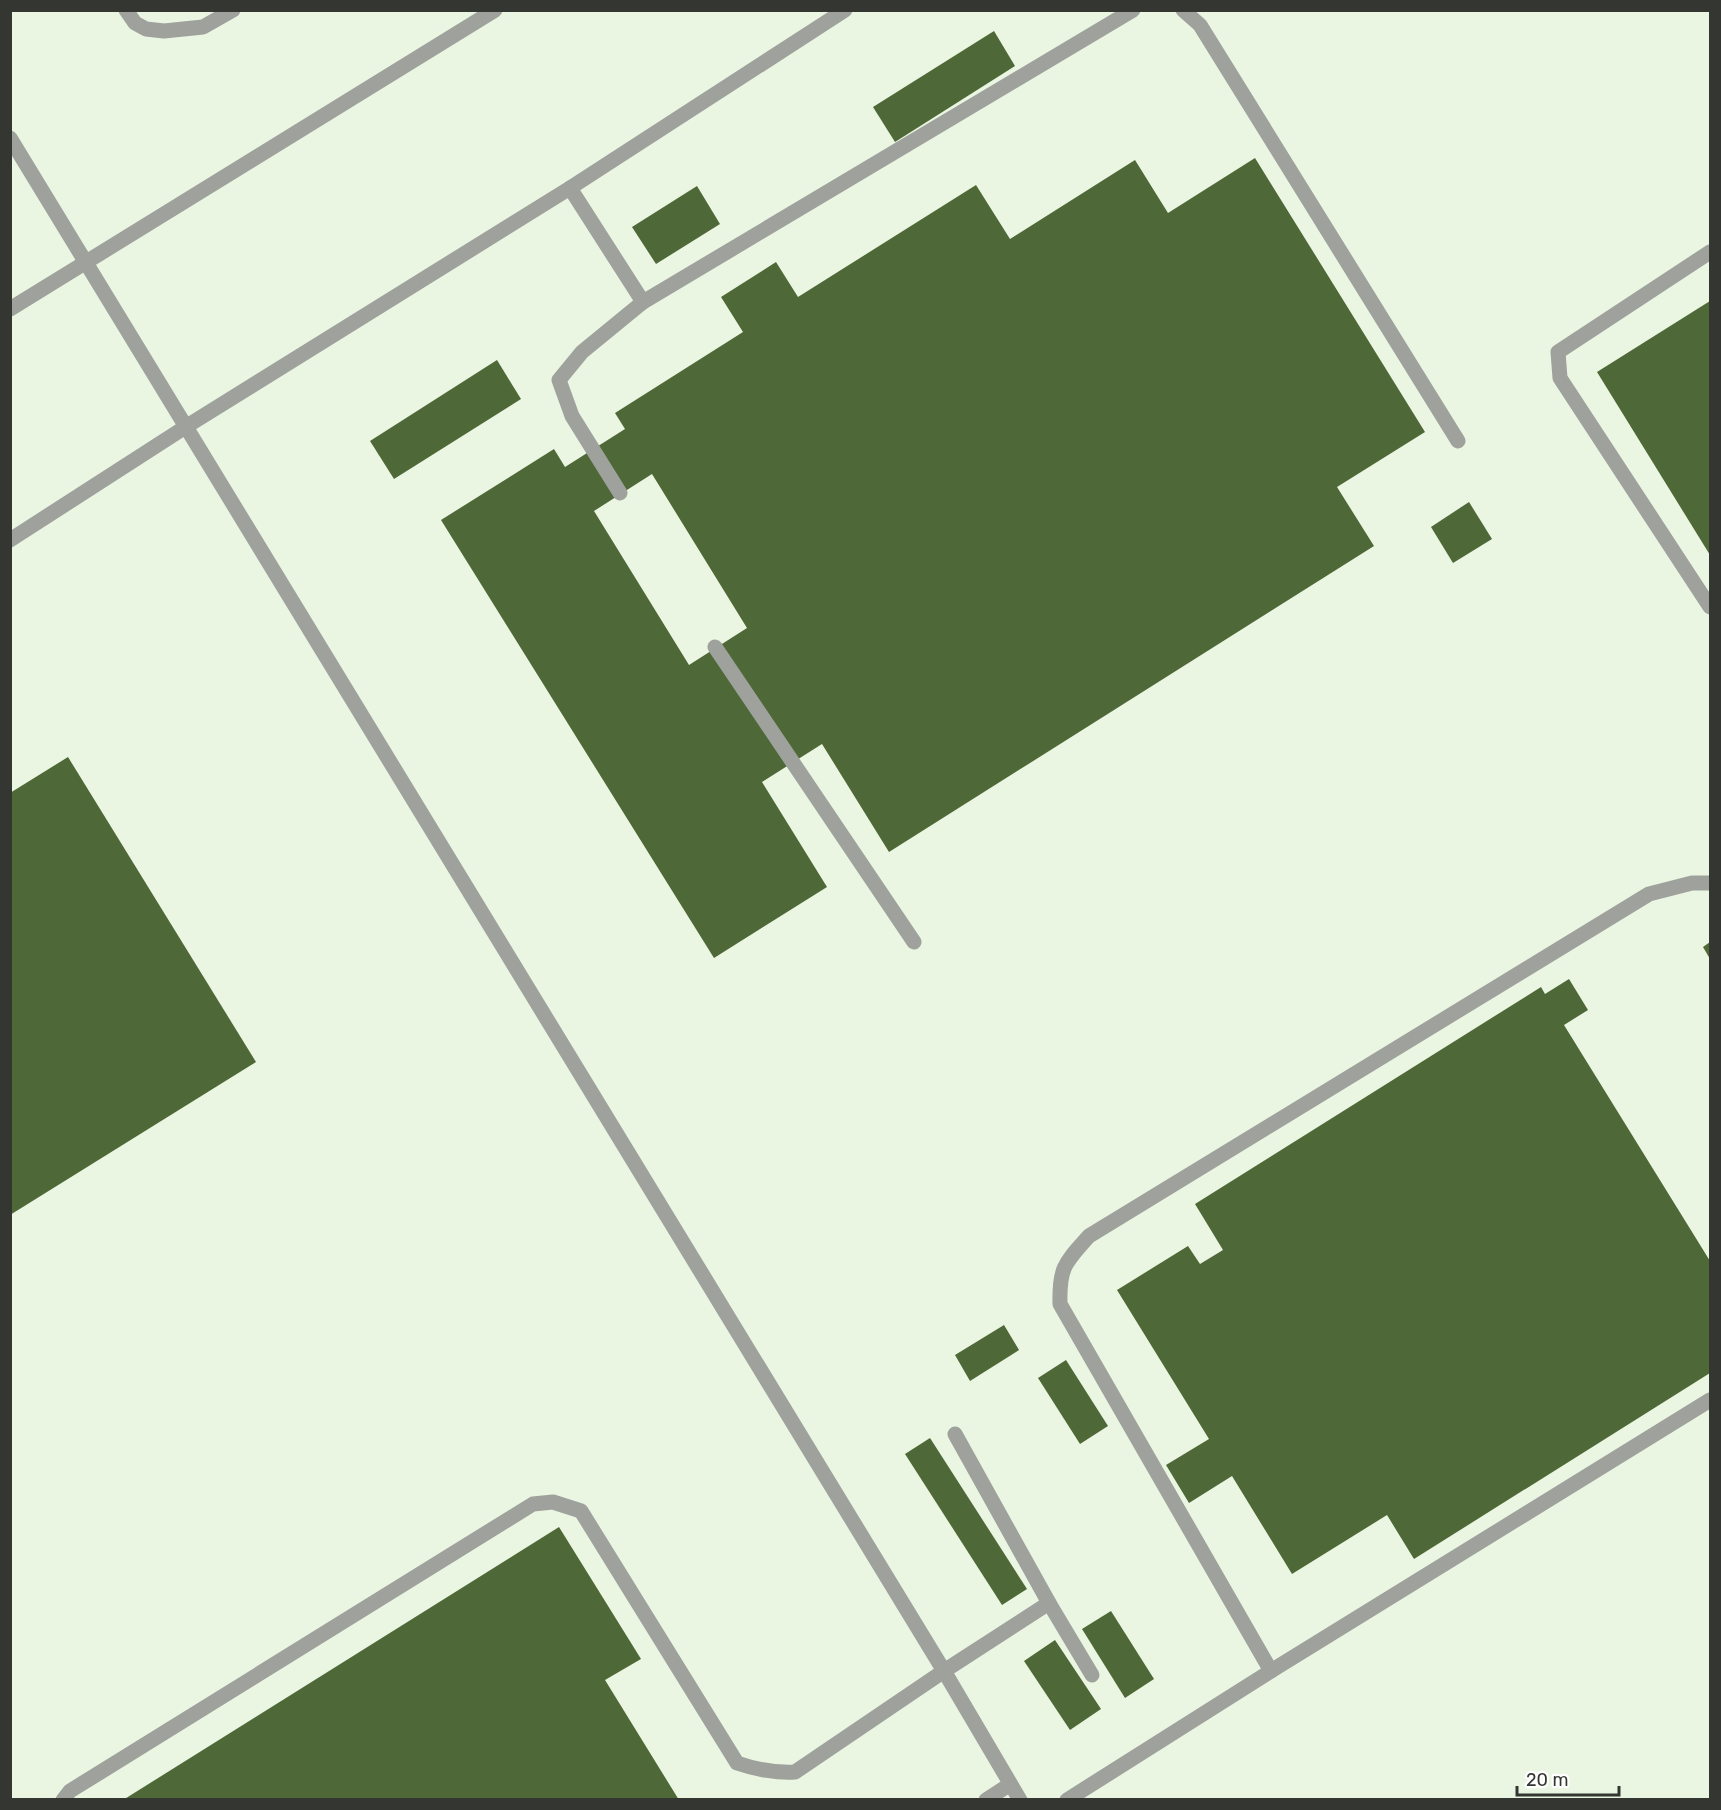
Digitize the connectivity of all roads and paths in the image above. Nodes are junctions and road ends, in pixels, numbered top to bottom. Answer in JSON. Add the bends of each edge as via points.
{"nodes":[{"id":1,"x":126,"y":10,"type":"edge"},
{"id":2,"x":233,"y":10,"type":"edge"},
{"id":3,"x":495,"y":10,"type":"edge"},
{"id":4,"x":845,"y":10,"type":"edge"},
{"id":5,"x":1133,"y":10,"type":"edge"},
{"id":6,"x":1183,"y":10,"type":"edge"},
{"id":7,"x":10,"y":138,"type":"edge"},
{"id":8,"x":570,"y":188,"type":"junction"},
{"id":9,"x":1710,"y":252,"type":"edge"},
{"id":10,"x":87,"y":262,"type":"junction"},
{"id":11,"x":643,"y":302,"type":"junction"},
{"id":12,"x":10,"y":309,"type":"edge"},
{"id":13,"x":187,"y":426,"type":"junction"},
{"id":14,"x":1458,"y":441,"type":"dead end"},
{"id":15,"x":620,"y":494,"type":"dead end"},
{"id":16,"x":10,"y":540,"type":"edge"},
{"id":17,"x":1710,"y":607,"type":"edge"},
{"id":18,"x":715,"y":648,"type":"dead end"},
{"id":19,"x":1710,"y":883,"type":"edge"},
{"id":20,"x":914,"y":942,"type":"dead end"},
{"id":21,"x":1710,"y":1400,"type":"edge"},
{"id":22,"x":955,"y":1434,"type":"dead end"},
{"id":23,"x":1049,"y":1604,"type":"junction"},
{"id":24,"x":944,"y":1671,"type":"junction"},
{"id":25,"x":1271,"y":1671,"type":"junction"},
{"id":26,"x":1092,"y":1675,"type":"dead end"},
{"id":27,"x":1009,"y":1785,"type":"junction"},
{"id":28,"x":63,"y":1800,"type":"edge"},
{"id":29,"x":986,"y":1800,"type":"edge"},
{"id":30,"x":1020,"y":1800,"type":"edge"},
{"id":31,"x":1067,"y":1800,"type":"edge"}],
"edges":[{"from":1,"to":2,"type":"street","via":[[135,24],[164,31],[203,27]]},
{"from":3,"to":10,"type":"street"},
{"from":4,"to":8,"type":"street"},
{"from":5,"to":11,"type":"street"},
{"from":6,"to":14,"type":"street","via":[[1200,25]]},
{"from":7,"to":10,"type":"street"},
{"from":8,"to":11,"type":"street"},
{"from":8,"to":13,"type":"street"},
{"from":9,"to":17,"type":"street","via":[[1558,352],[1560,378]]},
{"from":10,"to":12,"type":"street"},
{"from":10,"to":13,"type":"street"},
{"from":11,"to":15,"type":"street","via":[[582,352],[559,380],[572,416]]},
{"from":13,"to":16,"type":"street"},
{"from":13,"to":24,"type":"street"},
{"from":18,"to":20,"type":"street"},
{"from":19,"to":25,"type":"street","via":[[1692,883],[1649,894],[1089,1236],[1062,1270],[1060,1304]]},
{"from":21,"to":25,"type":"street"},
{"from":22,"to":23,"type":"street"},
{"from":23,"to":24,"type":"street"},
{"from":23,"to":26,"type":"street"},
{"from":24,"to":27,"type":"street"},
{"from":24,"to":28,"type":"street","via":[[795,1772],[776,1773],[737,1763],[581,1510],[553,1502],[533,1504],[69,1791]]},
{"from":25,"to":31,"type":"street"},
{"from":27,"to":29,"type":"street"},
{"from":27,"to":30,"type":"street"}]}
